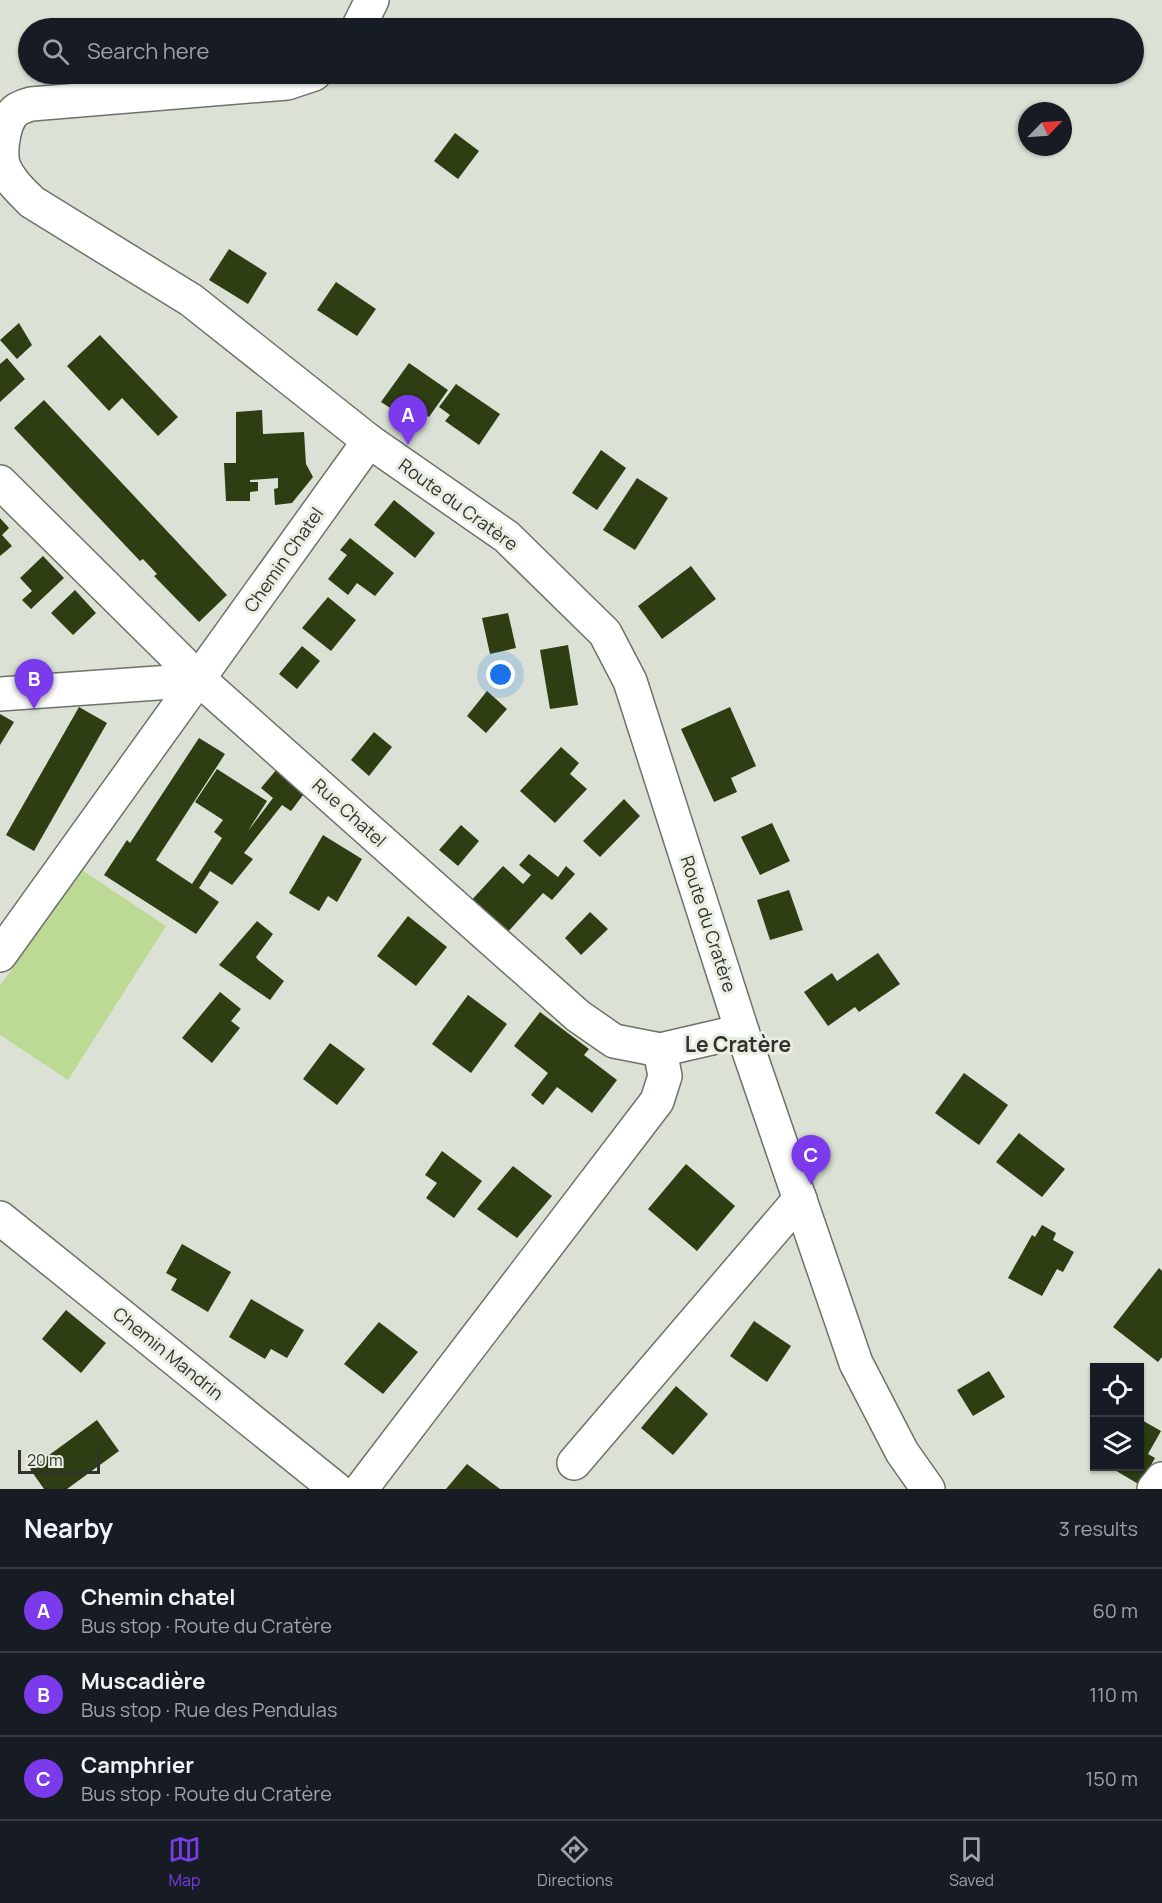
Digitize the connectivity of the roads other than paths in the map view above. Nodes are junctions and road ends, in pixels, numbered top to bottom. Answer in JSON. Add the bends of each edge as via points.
{"nodes":[{"id":1,"x":372,"y":0,"type":"edge"},
{"id":2,"x":363,"y":18,"type":"edge"},
{"id":3,"x":275,"y":84,"type":"edge"},
{"id":4,"x":369,"y":441,"type":"junction"},
{"id":5,"x":0,"y":482,"type":"edge"},
{"id":6,"x":200,"y":680,"type":"junction"},
{"id":7,"x":0,"y":694,"type":"edge"},
{"id":8,"x":0,"y":955,"type":"edge"},
{"id":9,"x":742,"y":1031,"type":"junction"},
{"id":10,"x":660,"y":1050,"type":"junction"},
{"id":11,"x":800,"y":1199,"type":"junction"},
{"id":12,"x":0,"y":1218,"type":"edge"},
{"id":13,"x":574,"y":1463,"type":"dead end"},
{"id":14,"x":1162,"y":1479,"type":"edge"},
{"id":15,"x":336,"y":1489,"type":"edge"},
{"id":16,"x":361,"y":1489,"type":"edge"},
{"id":17,"x":928,"y":1489,"type":"edge"},
{"id":18,"x":1154,"y":1489,"type":"edge"}],
"edges":[{"from":1,"to":2,"type":"street"},
{"from":3,"to":4,"type":"street","name":"Route du Cratère","via":[[31,104],[17,109],[7,122],[1,146],[2,163],[11,180],[32,202],[190,300]]},
{"from":4,"to":6,"type":"street","name":"Chemin Chatel"},
{"from":4,"to":9,"type":"street","name":"Route du Cratère","via":[[507,537],[605,633],[630,681]]},
{"from":5,"to":6,"type":"street","name":"Rue Chatel"},
{"from":6,"to":7,"type":"street"},
{"from":6,"to":8,"type":"street","name":"Chemin Chatel"},
{"from":6,"to":10,"type":"street","name":"Rue Chatel","via":[[578,1016],[614,1041]]},
{"from":9,"to":10,"type":"street","name":"Rue Chatel"},
{"from":9,"to":11,"type":"street","name":"Route du Cratère"},
{"from":10,"to":16,"type":"street","via":[[664,1076],[657,1101]]},
{"from":11,"to":13,"type":"street"},
{"from":11,"to":17,"type":"street","name":"Route du Cratère","via":[[856,1364],[902,1452]]},
{"from":12,"to":15,"type":"street","name":"Chemin Mandrin"},
{"from":14,"to":18,"type":"street"}]}
